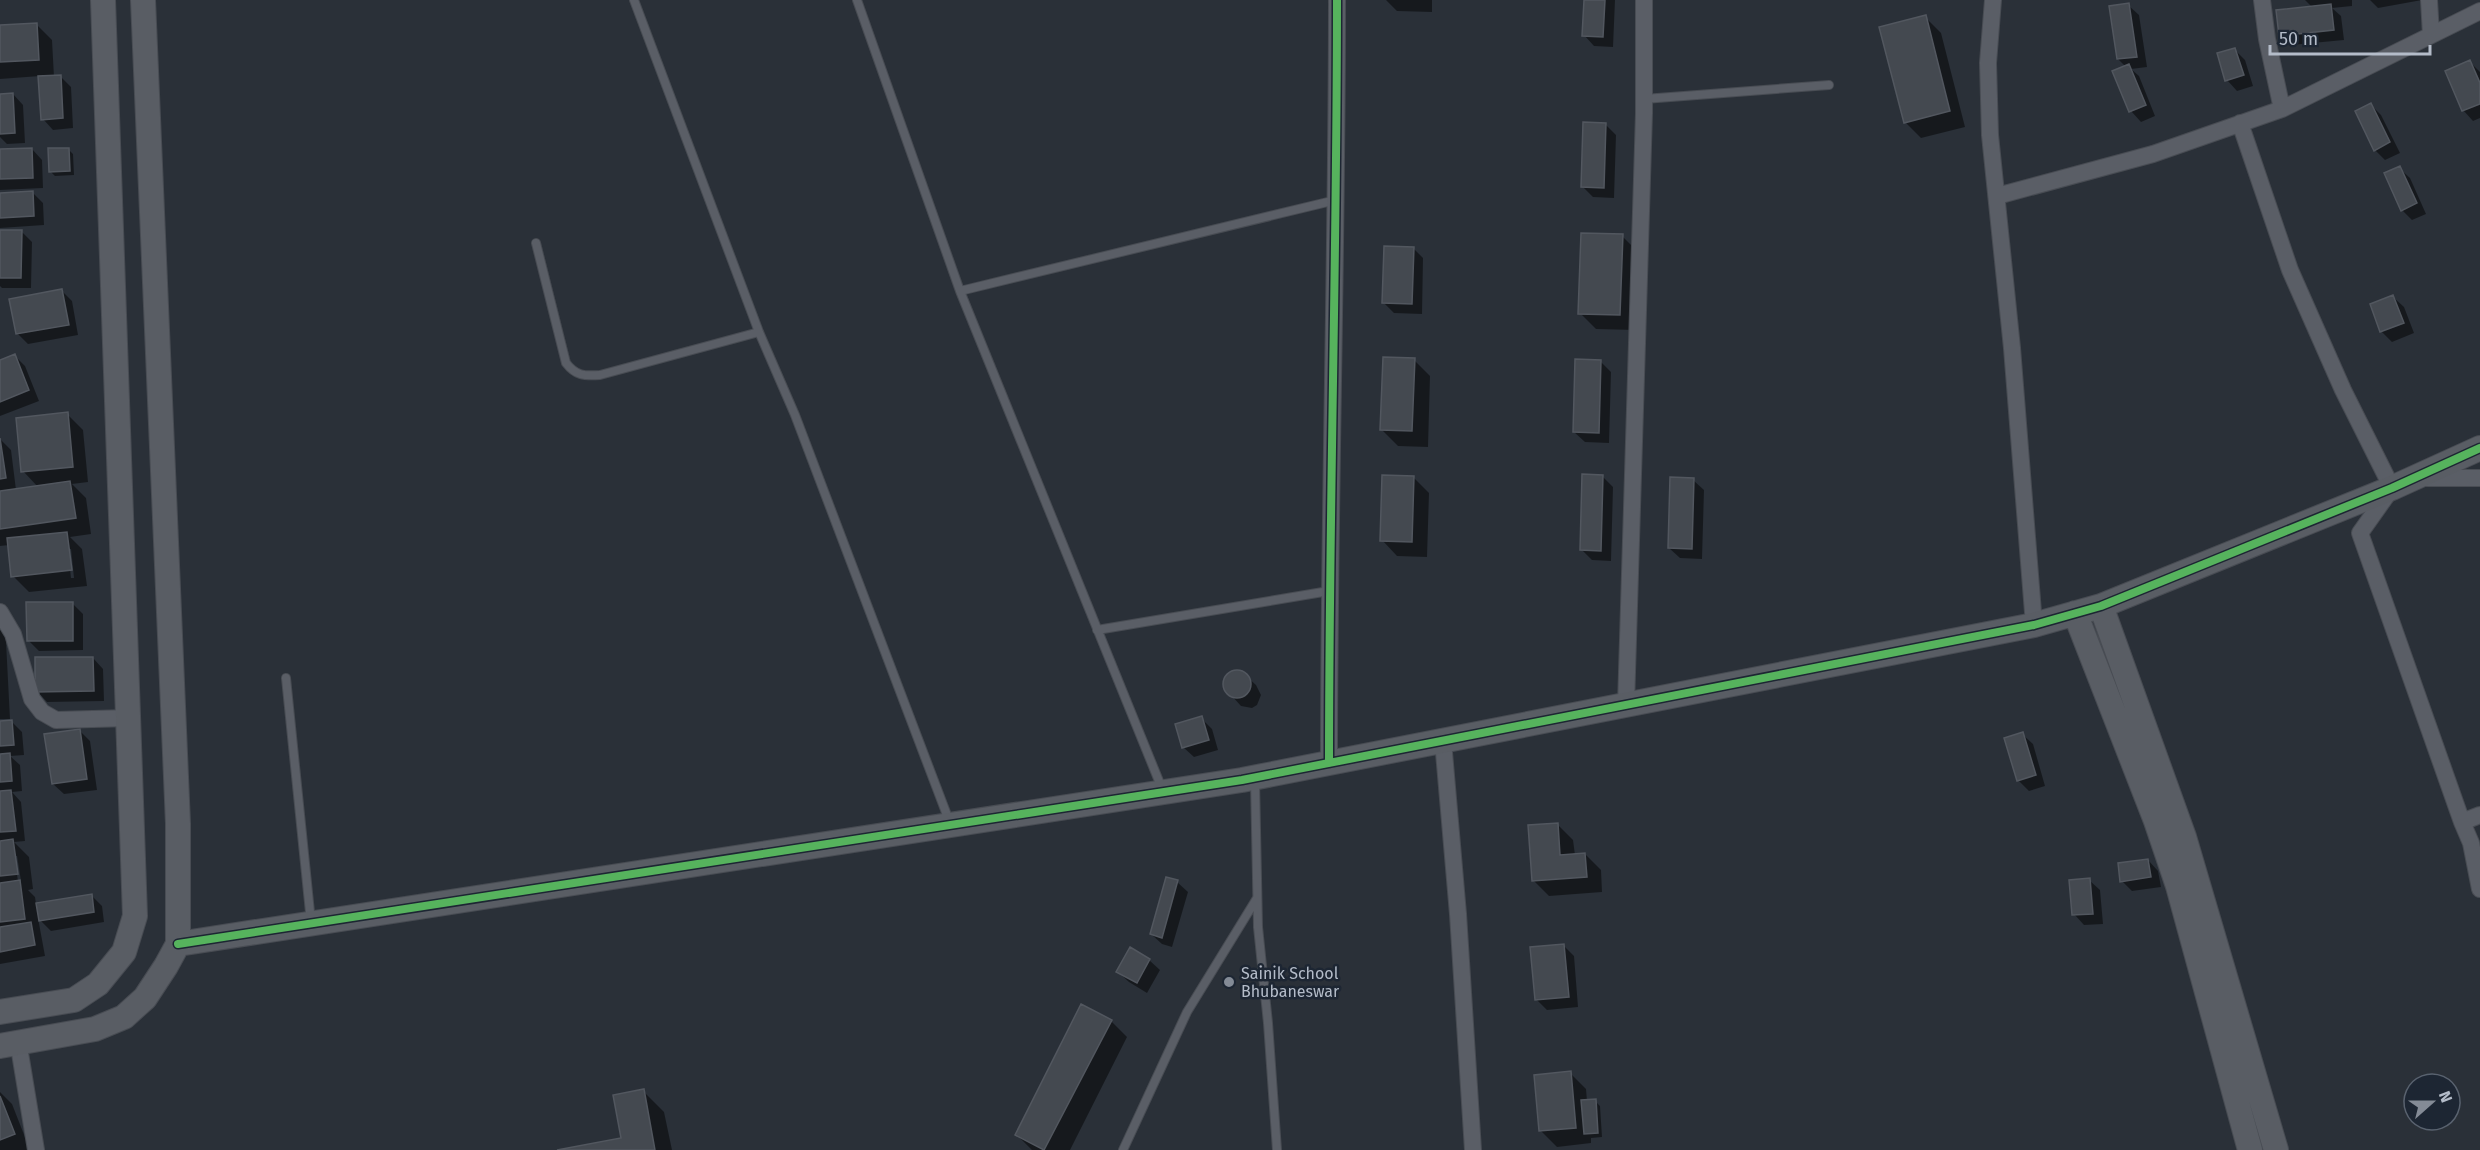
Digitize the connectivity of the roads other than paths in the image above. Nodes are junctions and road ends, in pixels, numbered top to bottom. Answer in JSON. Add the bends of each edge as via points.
{"nodes":[{"id":1,"x":103,"y":0,"type":"edge"},
{"id":2,"x":143,"y":0,"type":"edge"},
{"id":3,"x":634,"y":0,"type":"edge"},
{"id":4,"x":857,"y":0,"type":"edge"},
{"id":5,"x":1337,"y":0,"type":"edge"},
{"id":6,"x":1644,"y":0,"type":"edge"},
{"id":7,"x":1993,"y":0,"type":"edge"},
{"id":8,"x":2262,"y":0,"type":"edge"},
{"id":9,"x":2429,"y":0,"type":"edge"},
{"id":10,"x":2480,"y":10,"type":"edge"},
{"id":11,"x":2431,"y":35,"type":"junction"},
{"id":12,"x":1828,"y":85,"type":"dead end"},
{"id":13,"x":1644,"y":99,"type":"junction"},
{"id":14,"x":2282,"y":109,"type":"junction"},
{"id":15,"x":2240,"y":123,"type":"junction"},
{"id":16,"x":1997,"y":196,"type":"junction"},
{"id":17,"x":1336,"y":200,"type":"junction"},
{"id":18,"x":536,"y":243,"type":"dead end"},
{"id":19,"x":960,"y":291,"type":"junction"},
{"id":20,"x":759,"y":332,"type":"junction"},
{"id":21,"x":2480,"y":448,"type":"edge"},
{"id":22,"x":2414,"y":477,"type":"junction"},
{"id":23,"x":2480,"y":478,"type":"edge"},
{"id":24,"x":2392,"y":488,"type":"junction"},
{"id":25,"x":1329,"y":591,"type":"junction"},
{"id":26,"x":2101,"y":606,"type":"junction"},
{"id":27,"x":0,"y":612,"type":"edge"},
{"id":28,"x":2075,"y":613,"type":"junction"},
{"id":29,"x":2034,"y":625,"type":"junction"},
{"id":30,"x":1097,"y":630,"type":"junction"},
{"id":31,"x":286,"y":678,"type":"dead end"},
{"id":32,"x":1626,"y":705,"type":"junction"},
{"id":33,"x":130,"y":718,"type":"junction"},
{"id":34,"x":1443,"y":741,"type":"junction"},
{"id":35,"x":1329,"y":763,"type":"junction"},
{"id":36,"x":1255,"y":777,"type":"junction"},
{"id":37,"x":1163,"y":792,"type":"junction"},
{"id":38,"x":2480,"y":815,"type":"edge"},
{"id":39,"x":2462,"y":822,"type":"junction"},
{"id":40,"x":951,"y":825,"type":"junction"},
{"id":41,"x":2480,"y":889,"type":"edge"},
{"id":42,"x":1257,"y":897,"type":"junction"},
{"id":43,"x":311,"y":923,"type":"junction"},
{"id":44,"x":178,"y":944,"type":"junction"},
{"id":45,"x":0,"y":1012,"type":"edge"},
{"id":46,"x":9,"y":1044,"type":"edge"},
{"id":47,"x":36,"y":1150,"type":"edge"},
{"id":48,"x":1123,"y":1150,"type":"edge"},
{"id":49,"x":1278,"y":1150,"type":"edge"},
{"id":50,"x":1473,"y":1150,"type":"edge"},
{"id":51,"x":2250,"y":1150,"type":"edge"},
{"id":52,"x":2276,"y":1150,"type":"edge"}],
"edges":[{"from":1,"to":33,"type":"street"},
{"from":2,"to":44,"type":"street","via":[[178,824]]},
{"from":3,"to":20,"type":"lane"},
{"from":4,"to":19,"type":"lane"},
{"from":5,"to":17,"type":"street"},
{"from":6,"to":13,"type":"street"},
{"from":7,"to":16,"type":"street","via":[[1988,63]]},
{"from":8,"to":14,"type":"street"},
{"from":9,"to":11,"type":"street"},
{"from":10,"to":11,"type":"street"},
{"from":11,"to":14,"type":"street"},
{"from":12,"to":13,"type":"lane"},
{"from":13,"to":32,"type":"street"},
{"from":14,"to":15,"type":"street"},
{"from":15,"to":16,"type":"street","via":[[2152,154]]},
{"from":15,"to":24,"type":"street","via":[[2290,270]]},
{"from":16,"to":29,"type":"street"},
{"from":17,"to":19,"type":"lane"},
{"from":17,"to":25,"type":"street"},
{"from":18,"to":20,"type":"lane","via":[[566,363],[582,376],[600,375]]},
{"from":19,"to":30,"type":"lane"},
{"from":20,"to":40,"type":"lane","via":[[795,415]]},
{"from":21,"to":22,"type":"street"},
{"from":22,"to":23,"type":"street"},
{"from":22,"to":24,"type":"street"},
{"from":24,"to":26,"type":"street"},
{"from":24,"to":39,"type":"street","via":[[2360,533]]},
{"from":25,"to":30,"type":"lane"},
{"from":25,"to":35,"type":"street"},
{"from":26,"to":28,"type":"street"},
{"from":26,"to":52,"type":"street","via":[[2184,837]]},
{"from":27,"to":33,"type":"street","via":[[13,634],[32,699],[42,712],[56,720]]},
{"from":28,"to":29,"type":"street"},
{"from":28,"to":51,"type":"street","via":[[2178,886]]},
{"from":29,"to":32,"type":"street"},
{"from":30,"to":37,"type":"lane"},
{"from":31,"to":43,"type":"lane"},
{"from":32,"to":34,"type":"street"},
{"from":33,"to":45,"type":"street","via":[[135,916],[124,952],[98,984],[74,1000]]},
{"from":34,"to":35,"type":"street"},
{"from":34,"to":50,"type":"street"},
{"from":35,"to":36,"type":"street"},
{"from":36,"to":37,"type":"street"},
{"from":36,"to":42,"type":"lane"},
{"from":37,"to":40,"type":"street"},
{"from":38,"to":39,"type":"street"},
{"from":39,"to":41,"type":"street","via":[[2471,843]]},
{"from":40,"to":43,"type":"street"},
{"from":42,"to":48,"type":"lane","via":[[1187,1012]]},
{"from":42,"to":49,"type":"lane"},
{"from":43,"to":44,"type":"street"},
{"from":44,"to":46,"type":"street","via":[[145,998],[124,1017],[95,1029]]},
{"from":46,"to":47,"type":"street"}]}
